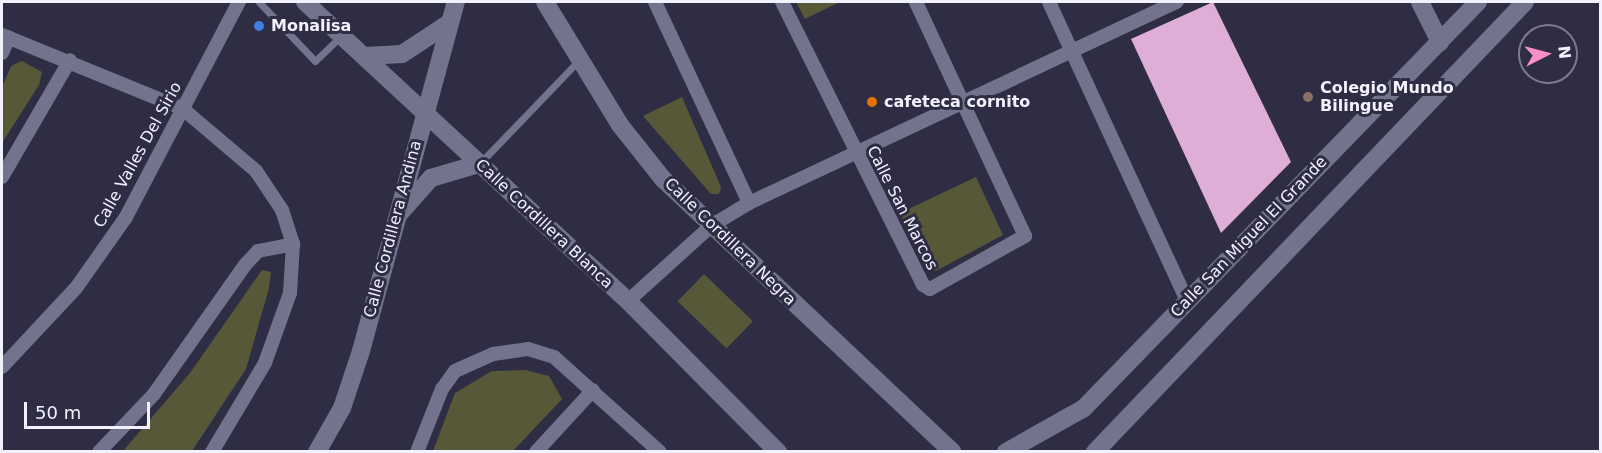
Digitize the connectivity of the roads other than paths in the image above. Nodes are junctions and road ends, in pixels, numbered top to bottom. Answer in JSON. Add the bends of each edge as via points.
{"nodes":[{"id":1,"x":239,"y":2,"type":"edge"},
{"id":2,"x":259,"y":2,"type":"edge"},
{"id":3,"x":305,"y":2,"type":"edge"},
{"id":4,"x":456,"y":2,"type":"edge"},
{"id":5,"x":545,"y":2,"type":"edge"},
{"id":6,"x":655,"y":2,"type":"edge"},
{"id":7,"x":782,"y":2,"type":"edge"},
{"id":8,"x":916,"y":2,"type":"edge"},
{"id":9,"x":1049,"y":2,"type":"edge"},
{"id":10,"x":1178,"y":2,"type":"edge"},
{"id":11,"x":1420,"y":2,"type":"edge"},
{"id":12,"x":1477,"y":2,"type":"edge"},
{"id":13,"x":1525,"y":2,"type":"edge"},
{"id":14,"x":450,"y":23,"type":"junction"},
{"id":15,"x":342,"y":35,"type":"junction"},
{"id":16,"x":5,"y":36,"type":"edge"},
{"id":17,"x":1440,"y":42,"type":"junction"},
{"id":18,"x":1072,"y":50,"type":"junction"},
{"id":19,"x":2,"y":53,"type":"edge"},
{"id":20,"x":365,"y":56,"type":"junction"},
{"id":21,"x":70,"y":60,"type":"junction"},
{"id":22,"x":578,"y":61,"type":"junction"},
{"id":23,"x":962,"y":99,"type":"junction"},
{"id":24,"x":183,"y":109,"type":"junction"},
{"id":25,"x":424,"y":111,"type":"junction"},
{"id":26,"x":855,"y":152,"type":"junction"},
{"id":27,"x":479,"y":164,"type":"junction"},
{"id":28,"x":2,"y":177,"type":"edge"},
{"id":29,"x":748,"y":203,"type":"junction"},
{"id":30,"x":396,"y":218,"type":"junction"},
{"id":31,"x":711,"y":226,"type":"junction"},
{"id":32,"x":293,"y":244,"type":"junction"},
{"id":33,"x":1187,"y":300,"type":"junction"},
{"id":34,"x":628,"y":301,"type":"junction"},
{"id":35,"x":2,"y":367,"type":"edge"},
{"id":36,"x":593,"y":390,"type":"junction"},
{"id":37,"x":99,"y":452,"type":"edge"},
{"id":38,"x":212,"y":452,"type":"edge"},
{"id":39,"x":318,"y":452,"type":"edge"},
{"id":40,"x":417,"y":452,"type":"edge"},
{"id":41,"x":536,"y":452,"type":"edge"},
{"id":42,"x":660,"y":452,"type":"edge"},
{"id":43,"x":778,"y":452,"type":"edge"},
{"id":44,"x":953,"y":452,"type":"edge"},
{"id":45,"x":1006,"y":452,"type":"edge"},
{"id":46,"x":1095,"y":452,"type":"edge"}],
"edges":[{"from":1,"to":24,"type":"street","name":"Calle Valles Del Sirio"},
{"from":2,"to":15,"type":"lane","via":[[315,61]]},
{"from":3,"to":15,"type":"street","name":"Calle Cordillera Blanca"},
{"from":4,"to":14,"type":"street","name":"Calle Cordillera Andina"},
{"from":5,"to":22,"type":"street","name":"Calle Cordillera Negra"},
{"from":6,"to":29,"type":"street"},
{"from":7,"to":26,"type":"street","name":"Calle San Marcos"},
{"from":8,"to":23,"type":"street","name":"Calle San Marcos"},
{"from":9,"to":18,"type":"street"},
{"from":10,"to":18,"type":"street"},
{"from":11,"to":17,"type":"street"},
{"from":12,"to":17,"type":"street","name":"Calle San Miguel El Grande"},
{"from":13,"to":46,"type":"street"},
{"from":14,"to":20,"type":"street","via":[[402,54]]},
{"from":14,"to":25,"type":"street","name":"Calle Cordillera Andina"},
{"from":15,"to":20,"type":"street","name":"Calle Cordillera Blanca"},
{"from":16,"to":19,"type":"street"},
{"from":16,"to":21,"type":"street"},
{"from":17,"to":33,"type":"street","name":"Calle San Miguel El Grande"},
{"from":18,"to":23,"type":"street"},
{"from":18,"to":33,"type":"street"},
{"from":20,"to":25,"type":"street","name":"Calle Cordillera Blanca"},
{"from":21,"to":24,"type":"street"},
{"from":21,"to":28,"type":"street"},
{"from":22,"to":27,"type":"lane"},
{"from":22,"to":31,"type":"street","name":"Calle Cordillera Negra","via":[[639,152]]},
{"from":23,"to":26,"type":"street"},
{"from":23,"to":26,"type":"street","name":"Calle San Marcos","via":[[1025,236],[940,287],[923,285]]},
{"from":24,"to":32,"type":"street","via":[[256,171],[282,210]]},
{"from":24,"to":35,"type":"street","name":"Calle Valles Del Sirio","via":[[108,244],[49,320]]},
{"from":25,"to":27,"type":"street","name":"Calle Cordillera Blanca"},
{"from":25,"to":30,"type":"street","name":"Calle Cordillera Andina"},
{"from":26,"to":29,"type":"street"},
{"from":27,"to":30,"type":"street","via":[[431,178]]},
{"from":27,"to":34,"type":"street","name":"Calle Cordillera Blanca"},
{"from":29,"to":31,"type":"street"},
{"from":30,"to":39,"type":"street","name":"Calle Cordillera Andina","via":[[350,386]]},
{"from":31,"to":34,"type":"street"},
{"from":31,"to":44,"type":"street","name":"Calle Cordillera Negra"},
{"from":32,"to":37,"type":"street","via":[[258,252],[245,265],[154,394]]},
{"from":32,"to":38,"type":"street","via":[[290,292],[266,363]]},
{"from":33,"to":45,"type":"street","name":"Calle San Miguel El Grande","via":[[1083,408]]},
{"from":34,"to":43,"type":"street","name":"Calle Cordillera Blanca"},
{"from":36,"to":40,"type":"street","via":[[542,351],[510,350],[473,360],[441,389]]},
{"from":36,"to":41,"type":"street"},
{"from":36,"to":42,"type":"street"}]}
